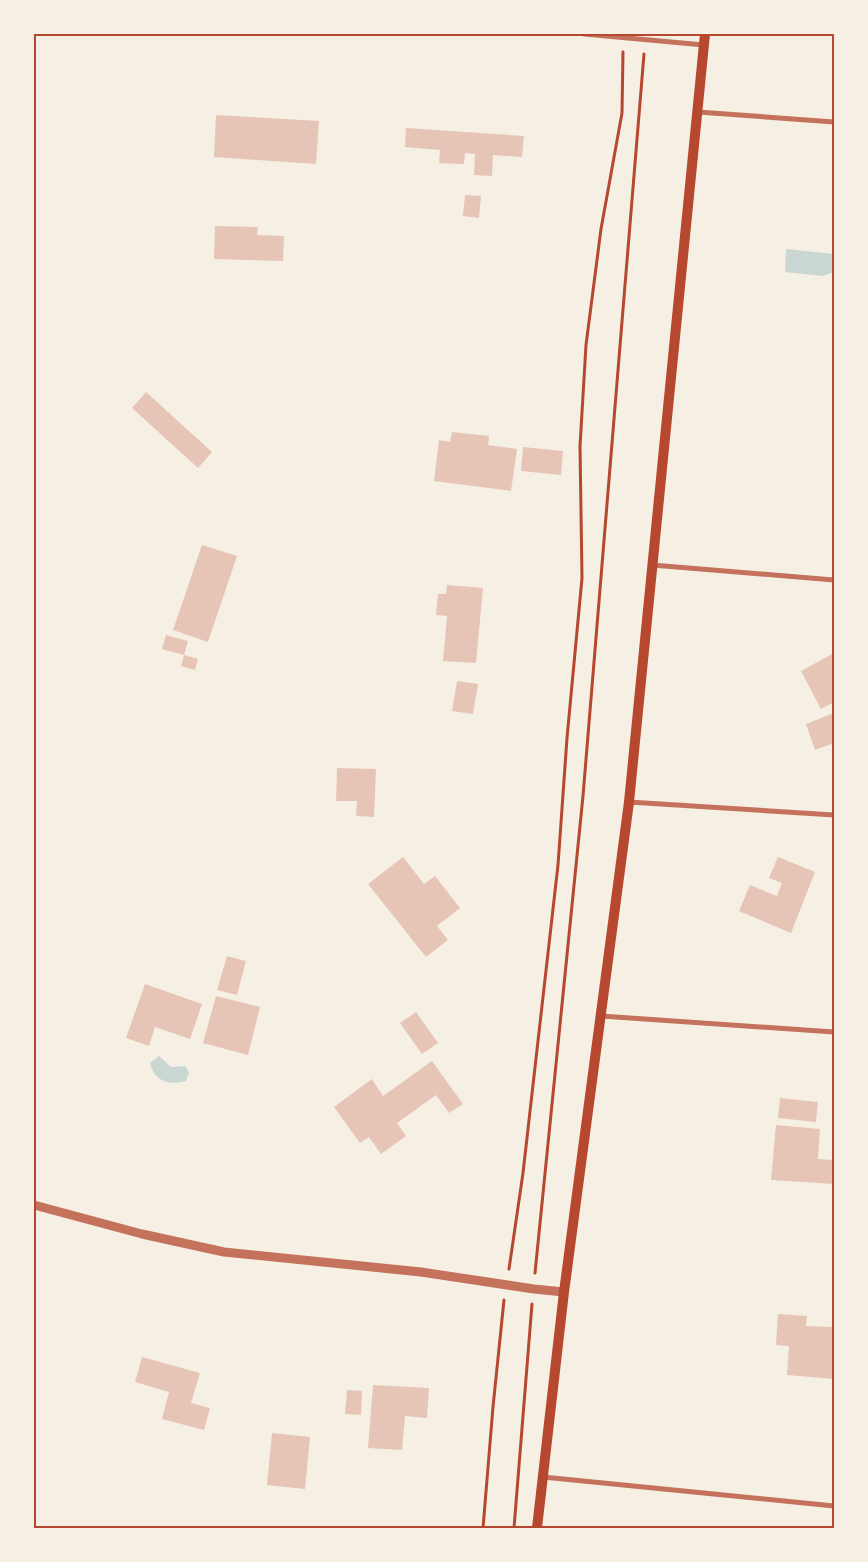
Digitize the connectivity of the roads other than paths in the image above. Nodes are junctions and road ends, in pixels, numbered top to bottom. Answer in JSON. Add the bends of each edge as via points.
{"nodes":[{"id":1,"x":584,"y":34,"type":"edge"},
{"id":2,"x":705,"y":34,"type":"edge"},
{"id":3,"x":704,"y":45,"type":"junction"},
{"id":4,"x":698,"y":112,"type":"junction"},
{"id":5,"x":834,"y":122,"type":"edge"},
{"id":6,"x":652,"y":565,"type":"junction"},
{"id":7,"x":834,"y":580,"type":"edge"},
{"id":8,"x":629,"y":802,"type":"junction"},
{"id":9,"x":834,"y":815,"type":"edge"},
{"id":10,"x":601,"y":1016,"type":"junction"},
{"id":11,"x":834,"y":1032,"type":"edge"},
{"id":12,"x":34,"y":1205,"type":"edge"},
{"id":13,"x":564,"y":1292,"type":"junction"},
{"id":14,"x":542,"y":1477,"type":"junction"},
{"id":15,"x":834,"y":1506,"type":"edge"},
{"id":16,"x":537,"y":1528,"type":"edge"}],
"edges":[{"from":1,"to":3,"type":"street"},
{"from":2,"to":3,"type":"main road"},
{"from":3,"to":4,"type":"main road"},
{"from":4,"to":5,"type":"street"},
{"from":4,"to":6,"type":"main road"},
{"from":6,"to":7,"type":"street"},
{"from":6,"to":8,"type":"main road"},
{"from":8,"to":9,"type":"street"},
{"from":8,"to":10,"type":"main road"},
{"from":10,"to":11,"type":"street"},
{"from":10,"to":13,"type":"main road"},
{"from":12,"to":13,"type":"street","via":[[224,1252],[421,1272]]},
{"from":13,"to":14,"type":"main road"},
{"from":14,"to":15,"type":"street"},
{"from":14,"to":16,"type":"main road"}]}
